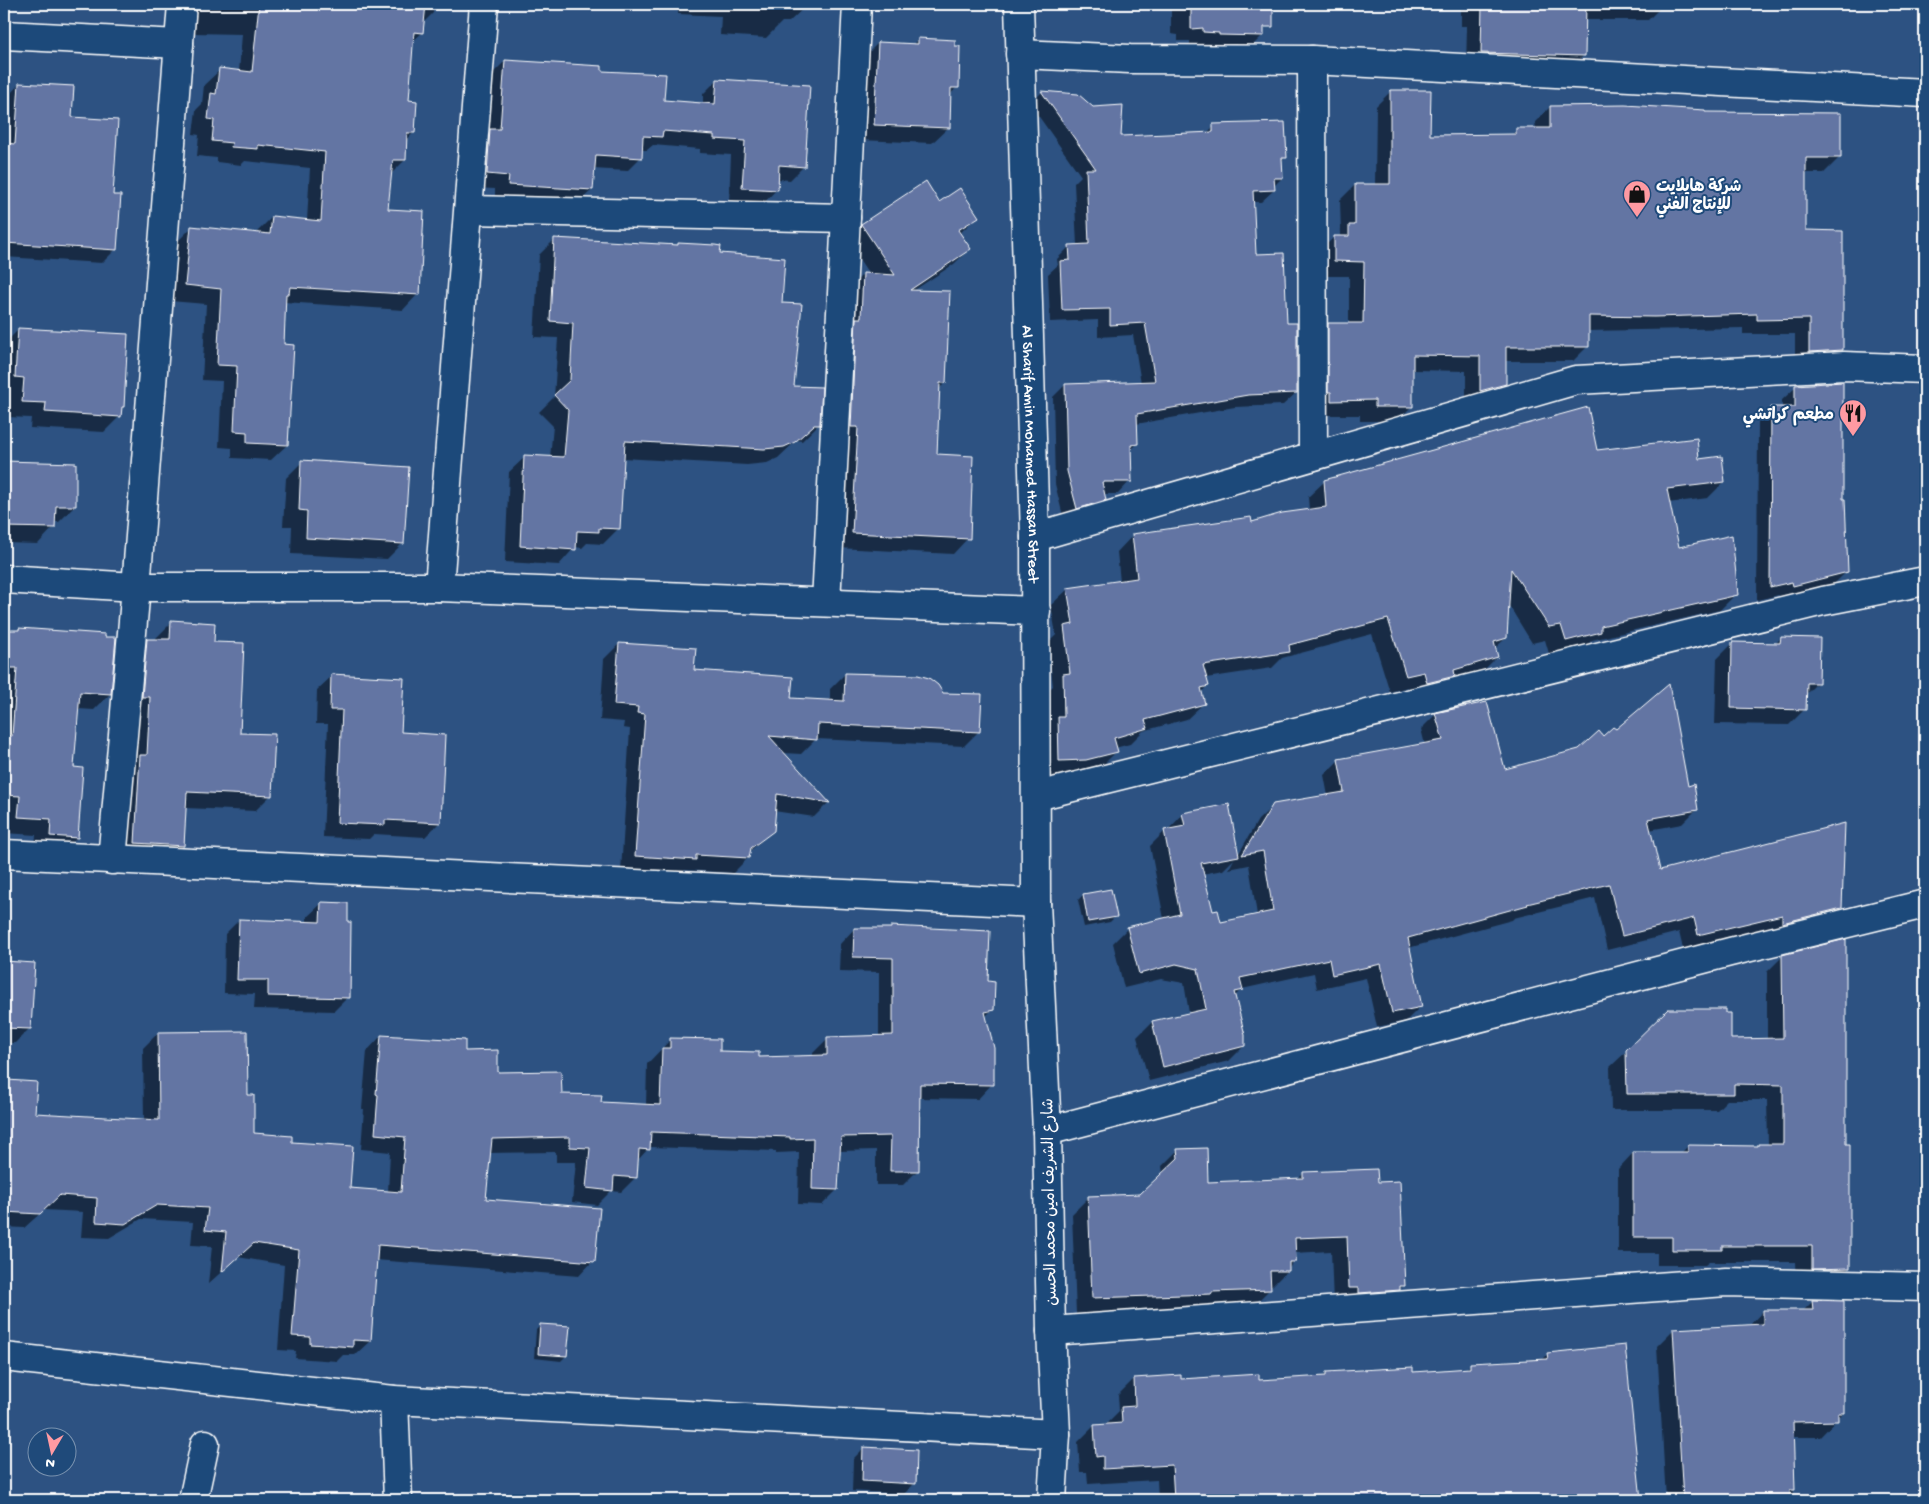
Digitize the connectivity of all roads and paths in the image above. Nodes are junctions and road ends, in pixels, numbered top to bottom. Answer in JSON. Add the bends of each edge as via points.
{"nodes":[{"id":1,"x":182,"y":4,"type":"edge"},
{"id":2,"x":484,"y":4,"type":"edge"},
{"id":3,"x":857,"y":4,"type":"edge"},
{"id":4,"x":1019,"y":4,"type":"edge"},
{"id":5,"x":4,"y":34,"type":"edge"},
{"id":6,"x":179,"y":44,"type":"junction"},
{"id":7,"x":1020,"y":54,"type":"junction"},
{"id":8,"x":1312,"y":60,"type":"junction"},
{"id":9,"x":1925,"y":93,"type":"edge"},
{"id":10,"x":469,"y":210,"type":"junction"},
{"id":11,"x":846,"y":218,"type":"junction"},
{"id":12,"x":1925,"y":370,"type":"edge"},
{"id":13,"x":1313,"y":456,"type":"junction"},
{"id":14,"x":1035,"y":537,"type":"junction"},
{"id":15,"x":4,"y":579,"type":"edge"},
{"id":16,"x":1925,"y":581,"type":"edge"},
{"id":17,"x":439,"y":586,"type":"junction"},
{"id":18,"x":136,"y":587,"type":"junction"},
{"id":19,"x":826,"y":602,"type":"junction"},
{"id":20,"x":1036,"y":611,"type":"junction"},
{"id":21,"x":1037,"y":796,"type":"junction"},
{"id":22,"x":4,"y":854,"type":"edge"},
{"id":23,"x":112,"y":860,"type":"junction"},
{"id":24,"x":1036,"y":903,"type":"junction"},
{"id":25,"x":1925,"y":904,"type":"edge"},
{"id":26,"x":1047,"y":1131,"type":"junction"},
{"id":27,"x":1925,"y":1287,"type":"edge"},
{"id":28,"x":1051,"y":1332,"type":"junction"},
{"id":29,"x":4,"y":1357,"type":"edge"},
{"id":30,"x":394,"y":1400,"type":"junction"},
{"id":31,"x":1056,"y":1434,"type":"junction"},
{"id":32,"x":205,"y":1444,"type":"dead end"},
{"id":33,"x":193,"y":1500,"type":"edge"},
{"id":34,"x":398,"y":1500,"type":"edge"},
{"id":35,"x":1052,"y":1500,"type":"edge"}],
"edges":[{"from":1,"to":6,"type":"street"},
{"from":2,"to":10,"type":"street"},
{"from":3,"to":11,"type":"street"},
{"from":4,"to":7,"type":"street","name":"Al Sharif Amin Mohamed Hassan Street"},
{"from":5,"to":6,"type":"street"},
{"from":6,"to":18,"type":"street"},
{"from":7,"to":8,"type":"street","via":[[1130,59]]},
{"from":7,"to":14,"type":"street","name":"Al Sharif Amin Mohamed Hassan Street"},
{"from":8,"to":9,"type":"street"},
{"from":8,"to":13,"type":"street"},
{"from":10,"to":11,"type":"street"},
{"from":10,"to":17,"type":"street"},
{"from":11,"to":19,"type":"street"},
{"from":12,"to":13,"type":"street","via":[[1844,366],[1576,380]]},
{"from":13,"to":14,"type":"street"},
{"from":14,"to":20,"type":"street","name":"Al Sharif Amin Mohamed Hassan Street"},
{"from":15,"to":18,"type":"street"},
{"from":16,"to":21,"type":"street","via":[[1823,601]]},
{"from":17,"to":18,"type":"street"},
{"from":17,"to":19,"type":"street"},
{"from":18,"to":23,"type":"street"},
{"from":19,"to":20,"type":"street"},
{"from":20,"to":21,"type":"street","name":"Al Sharif Amin Mohamed Hassan Street"},
{"from":21,"to":24,"type":"street","name":"Al Sharif Amin Mohamed Hassan Street"},
{"from":22,"to":23,"type":"street"},
{"from":23,"to":24,"type":"street"},
{"from":24,"to":26,"type":"street","name":"شارع الشريف امين محمد الحسن"},
{"from":25,"to":26,"type":"street"},
{"from":26,"to":28,"type":"street","name":"شارع الشريف امين محمد الحسن"},
{"from":27,"to":28,"type":"street","via":[[1726,1282]]},
{"from":28,"to":31,"type":"street","name":"شارع الشريف امين محمد الحسن"},
{"from":29,"to":30,"type":"street"},
{"from":30,"to":31,"type":"street"},
{"from":30,"to":34,"type":"street"},
{"from":31,"to":35,"type":"street","name":"شارع الشريف امين محمد الحسن"},
{"from":32,"to":33,"type":"street"}]}
